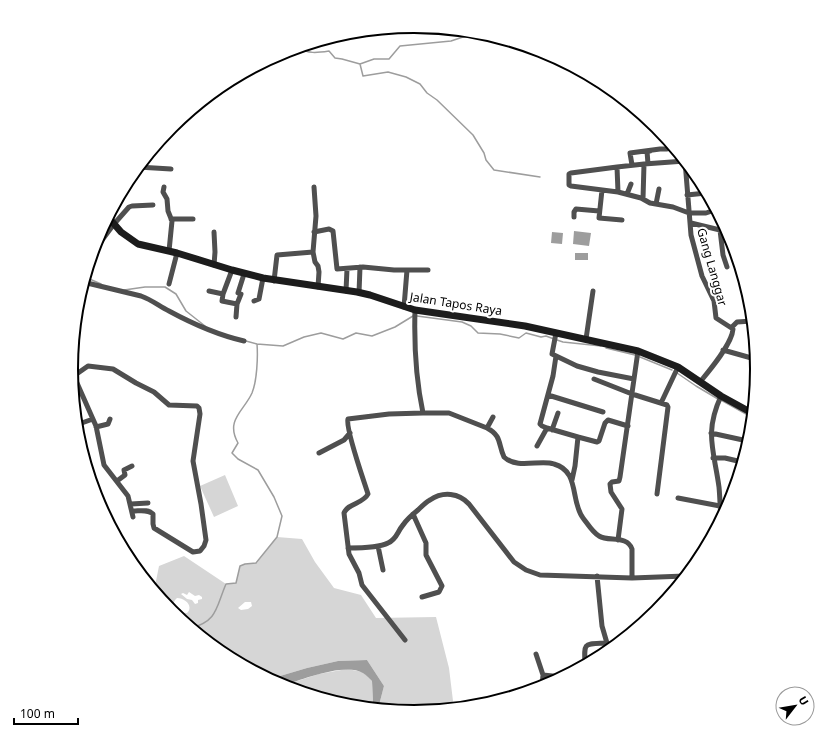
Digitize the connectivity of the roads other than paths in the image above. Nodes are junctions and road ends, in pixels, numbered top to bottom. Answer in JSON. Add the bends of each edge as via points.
{"nodes":[{"id":1,"x":667,"y":150,"type":"joint"},
{"id":2,"x":678,"y":162,"type":"edge"},
{"id":3,"x":646,"y":164,"type":"junction"},
{"id":4,"x":632,"y":165,"type":"junction"},
{"id":5,"x":145,"y":167,"type":"edge"},
{"id":6,"x":617,"y":167,"type":"junction"},
{"id":7,"x":171,"y":168,"type":"dead end"},
{"id":8,"x":686,"y":172,"type":"edge"},
{"id":9,"x":631,"y":184,"type":"dead end"},
{"id":10,"x":164,"y":187,"type":"dead end"},
{"id":11,"x":314,"y":187,"type":"dead end"},
{"id":12,"x":659,"y":189,"type":"dead end"},
{"id":13,"x":602,"y":190,"type":"junction"},
{"id":14,"x":618,"y":192,"type":"junction"},
{"id":15,"x":627,"y":194,"type":"junction"},
{"id":16,"x":700,"y":194,"type":"edge"},
{"id":17,"x":687,"y":195,"type":"junction"},
{"id":18,"x":643,"y":199,"type":"junction"},
{"id":19,"x":656,"y":204,"type":"junction"},
{"id":20,"x":153,"y":205,"type":"dead end"},
{"id":21,"x":599,"y":211,"type":"junction"},
{"id":22,"x":710,"y":212,"type":"edge"},
{"id":23,"x":689,"y":213,"type":"junction"},
{"id":24,"x":574,"y":216,"type":"dead end"},
{"id":25,"x":171,"y":219,"type":"junction"},
{"id":26,"x":193,"y":219,"type":"dead end"},
{"id":27,"x":622,"y":220,"type":"dead end"},
{"id":28,"x":112,"y":221,"type":"edge"},
{"id":29,"x":691,"y":223,"type":"junction"},
{"id":30,"x":114,"y":224,"type":"junction"},
{"id":31,"x":719,"y":230,"type":"edge"},
{"id":32,"x":214,"y":232,"type":"dead end"},
{"id":33,"x":314,"y":232,"type":"junction"},
{"id":34,"x":720,"y":232,"type":"edge"},
{"id":35,"x":104,"y":237,"type":"edge"},
{"id":36,"x":173,"y":252,"type":"junction"},
{"id":37,"x":313,"y":252,"type":"junction"},
{"id":38,"x":214,"y":265,"type":"junction"},
{"id":39,"x":360,"y":267,"type":"junction"},
{"id":40,"x":727,"y":267,"type":"dead end"},
{"id":41,"x":347,"y":269,"type":"junction"},
{"id":42,"x":232,"y":270,"type":"junction"},
{"id":43,"x":407,"y":270,"type":"junction"},
{"id":44,"x":428,"y":270,"type":"dead end"},
{"id":45,"x":244,"y":274,"type":"junction"},
{"id":46,"x":263,"y":278,"type":"junction"},
{"id":47,"x":274,"y":281,"type":"junction"},
{"id":48,"x":89,"y":283,"type":"edge"},
{"id":49,"x":169,"y":284,"type":"dead end"},
{"id":50,"x":318,"y":287,"type":"junction"},
{"id":51,"x":209,"y":291,"type":"dead end"},
{"id":52,"x":346,"y":291,"type":"junction"},
{"id":53,"x":593,"y":291,"type":"dead end"},
{"id":54,"x":359,"y":293,"type":"junction"},
{"id":55,"x":223,"y":294,"type":"junction"},
{"id":56,"x":254,"y":301,"type":"dead end"},
{"id":57,"x":237,"y":304,"type":"junction"},
{"id":58,"x":404,"y":307,"type":"junction"},
{"id":59,"x":415,"y":315,"type":"junction"},
{"id":60,"x":236,"y":317,"type":"dead end"},
{"id":61,"x":746,"y":321,"type":"edge"},
{"id":62,"x":732,"y":328,"type":"junction"},
{"id":63,"x":555,"y":337,"type":"junction"},
{"id":64,"x":586,"y":339,"type":"junction"},
{"id":65,"x":244,"y":342,"type":"dead end"},
{"id":66,"x":723,"y":350,"type":"junction"},
{"id":67,"x":638,"y":351,"type":"junction"},
{"id":68,"x":556,"y":356,"type":"junction"},
{"id":69,"x":749,"y":357,"type":"edge"},
{"id":70,"x":678,"y":367,"type":"junction"},
{"id":71,"x":78,"y":373,"type":"edge"},
{"id":72,"x":594,"y":379,"type":"dead end"},
{"id":73,"x":634,"y":379,"type":"junction"},
{"id":74,"x":700,"y":382,"type":"junction"},
{"id":75,"x":78,"y":386,"type":"edge"},
{"id":76,"x":632,"y":394,"type":"junction"},
{"id":77,"x":548,"y":395,"type":"junction"},
{"id":78,"x":720,"y":398,"type":"junction"},
{"id":79,"x":661,"y":403,"type":"junction"},
{"id":80,"x":747,"y":411,"type":"edge"},
{"id":81,"x":603,"y":412,"type":"dead end"},
{"id":82,"x":423,"y":413,"type":"junction"},
{"id":83,"x":558,"y":413,"type":"dead end"},
{"id":84,"x":492,"y":417,"type":"dead end"},
{"id":85,"x":93,"y":419,"type":"junction"},
{"id":86,"x":110,"y":419,"type":"dead end"},
{"id":87,"x":82,"y":424,"type":"edge"},
{"id":88,"x":628,"y":426,"type":"junction"},
{"id":89,"x":96,"y":428,"type":"junction"},
{"id":90,"x":487,"y":428,"type":"junction"},
{"id":91,"x":550,"y":429,"type":"junction"},
{"id":92,"x":350,"y":433,"type":"junction"},
{"id":93,"x":711,"y":433,"type":"junction"},
{"id":94,"x":578,"y":437,"type":"junction"},
{"id":95,"x":742,"y":440,"type":"edge"},
{"id":96,"x":537,"y":446,"type":"dead end"},
{"id":97,"x":318,"y":453,"type":"dead end"},
{"id":98,"x":713,"y":458,"type":"junction"},
{"id":99,"x":737,"y":461,"type":"edge"},
{"id":100,"x":132,"y":466,"type":"dead end"},
{"id":101,"x":572,"y":480,"type":"junction"},
{"id":102,"x":117,"y":481,"type":"junction"},
{"id":103,"x":657,"y":494,"type":"dead end"},
{"id":104,"x":678,"y":498,"type":"dead end"},
{"id":105,"x":148,"y":503,"type":"dead end"},
{"id":106,"x":131,"y":504,"type":"junction"},
{"id":107,"x":720,"y":506,"type":"joint"},
{"id":108,"x":413,"y":514,"type":"junction"},
{"id":109,"x":618,"y":540,"type":"junction"},
{"id":110,"x":378,"y":546,"type":"junction"},
{"id":111,"x":348,"y":548,"type":"junction"},
{"id":112,"x":383,"y":570,"type":"dead end"},
{"id":113,"x":597,"y":576,"type":"junction"},
{"id":114,"x":678,"y":576,"type":"edge"},
{"id":115,"x":632,"y":578,"type":"junction"},
{"id":116,"x":422,"y":597,"type":"dead end"},
{"id":117,"x":405,"y":640,"type":"dead end"},
{"id":118,"x":606,"y":643,"type":"joint"},
{"id":119,"x":536,"y":654,"type":"dead end"},
{"id":120,"x":585,"y":658,"type":"edge"},
{"id":121,"x":543,"y":675,"type":"junction"},
{"id":122,"x":550,"y":675,"type":"edge"},
{"id":123,"x":543,"y":679,"type":"edge"}],
"edges":[{"from":1,"to":3,"type":"street","via":[[647,151]]},
{"from":1,"to":4,"type":"street","via":[[630,153]]},
{"from":2,"to":3,"type":"street"},
{"from":3,"to":4,"type":"street"},
{"from":3,"to":18,"type":"street"},
{"from":4,"to":6,"type":"street"},
{"from":5,"to":7,"type":"street"},
{"from":6,"to":13,"type":"street","via":[[569,174],[570,186]]},
{"from":6,"to":14,"type":"street"},
{"from":8,"to":17,"type":"street","name":"Gang Langgar"},
{"from":9,"to":15,"type":"street"},
{"from":10,"to":25,"type":"street","via":[[163,192]]},
{"from":11,"to":33,"type":"street"},
{"from":12,"to":19,"type":"street"},
{"from":13,"to":14,"type":"street"},
{"from":13,"to":21,"type":"street"},
{"from":14,"to":15,"type":"street"},
{"from":15,"to":18,"type":"street"},
{"from":16,"to":17,"type":"street"},
{"from":17,"to":23,"type":"street","name":"Gang Langgar"},
{"from":18,"to":19,"type":"street"},
{"from":19,"to":23,"type":"street"},
{"from":20,"to":30,"type":"street","via":[[131,206]]},
{"from":21,"to":24,"type":"street","via":[[576,209]]},
{"from":21,"to":27,"type":"street","via":[[600,218]]},
{"from":22,"to":23,"type":"street"},
{"from":23,"to":29,"type":"street","name":"Gang Langgar"},
{"from":25,"to":26,"type":"street"},
{"from":25,"to":36,"type":"street"},
{"from":28,"to":30,"type":"main road","name":"Jalan Tapos Raya"},
{"from":29,"to":31,"type":"street"},
{"from":29,"to":62,"type":"street","name":"Gang Langgar","via":[[691,235],[702,276],[714,301],[716,318]]},
{"from":30,"to":35,"type":"street"},
{"from":30,"to":36,"type":"main road","name":"Jalan Tapos Raya","via":[[125,236],[138,244]]},
{"from":32,"to":38,"type":"street"},
{"from":33,"to":37,"type":"street"},
{"from":33,"to":41,"type":"street","via":[[329,229],[333,231],[335,267]]},
{"from":34,"to":40,"type":"street"},
{"from":36,"to":38,"type":"main road","name":"Jalan Tapos Raya"},
{"from":36,"to":49,"type":"street"},
{"from":37,"to":47,"type":"street","via":[[276,257]]},
{"from":37,"to":50,"type":"street","via":[[319,272]]},
{"from":38,"to":42,"type":"main road","name":"Jalan Tapos Raya"},
{"from":39,"to":41,"type":"street"},
{"from":39,"to":43,"type":"street"},
{"from":39,"to":54,"type":"street"},
{"from":41,"to":52,"type":"street"},
{"from":42,"to":45,"type":"main road","name":"Jalan Tapos Raya"},
{"from":42,"to":55,"type":"street"},
{"from":43,"to":44,"type":"street"},
{"from":43,"to":58,"type":"street"},
{"from":45,"to":46,"type":"main road","name":"Jalan Tapos Raya"},
{"from":45,"to":57,"type":"street"},
{"from":46,"to":47,"type":"main road","name":"Jalan Tapos Raya"},
{"from":46,"to":56,"type":"street","via":[[259,299]]},
{"from":47,"to":50,"type":"main road","name":"Jalan Tapos Raya"},
{"from":48,"to":65,"type":"street","via":[[150,299],[209,331]]},
{"from":50,"to":52,"type":"main road","name":"Jalan Tapos Raya"},
{"from":51,"to":55,"type":"street"},
{"from":52,"to":54,"type":"main road","name":"Jalan Tapos Raya"},
{"from":53,"to":64,"type":"street"},
{"from":54,"to":58,"type":"main road","name":"Jalan Tapos Raya"},
{"from":55,"to":57,"type":"street","via":[[222,301]]},
{"from":57,"to":60,"type":"street"},
{"from":58,"to":59,"type":"main road","name":"Jalan Tapos Raya"},
{"from":59,"to":63,"type":"main road","name":"Jalan Tapos Raya","via":[[525,326]]},
{"from":59,"to":82,"type":"street","via":[[414,342]]},
{"from":61,"to":62,"type":"street","via":[[737,322]]},
{"from":62,"to":66,"type":"street","via":[[733,331]]},
{"from":63,"to":64,"type":"main road","name":"Jalan Tapos Raya"},
{"from":63,"to":68,"type":"street","via":[[552,354]]},
{"from":64,"to":67,"type":"main road","name":"Jalan Tapos Raya"},
{"from":66,"to":69,"type":"street"},
{"from":66,"to":74,"type":"street"},
{"from":67,"to":70,"type":"main road","name":"Jalan Tapos Raya"},
{"from":67,"to":73,"type":"street"},
{"from":68,"to":73,"type":"street","via":[[577,366]]},
{"from":68,"to":77,"type":"street"},
{"from":70,"to":74,"type":"main road","name":"Jalan Tapos Raya"},
{"from":70,"to":79,"type":"street"},
{"from":71,"to":106,"type":"street","via":[[88,366],[113,368],[169,404],[199,408],[193,461],[205,524],[204,546],[200,551],[193,552],[154,528],[151,512],[133,514]]},
{"from":72,"to":76,"type":"street"},
{"from":73,"to":76,"type":"street"},
{"from":74,"to":78,"type":"main road","name":"Jalan Tapos Raya"},
{"from":75,"to":85,"type":"street"},
{"from":76,"to":79,"type":"street"},
{"from":76,"to":88,"type":"street"},
{"from":77,"to":81,"type":"street"},
{"from":77,"to":91,"type":"street","via":[[540,424]]},
{"from":78,"to":80,"type":"main road","name":"Jalan Tapos Raya"},
{"from":78,"to":93,"type":"street"},
{"from":79,"to":103,"type":"street","via":[[668,407]]},
{"from":82,"to":90,"type":"street","via":[[449,413]]},
{"from":82,"to":92,"type":"street","via":[[350,418],[347,420]]},
{"from":83,"to":91,"type":"street"},
{"from":84,"to":90,"type":"street"},
{"from":85,"to":87,"type":"street"},
{"from":85,"to":89,"type":"street"},
{"from":86,"to":89,"type":"street","via":[[108,424]]},
{"from":88,"to":94,"type":"street","via":[[608,420],[599,441]]},
{"from":88,"to":109,"type":"street","via":[[619,480],[610,484],[610,492],[622,509]]},
{"from":89,"to":102,"type":"street","via":[[104,465]]},
{"from":90,"to":101,"type":"street","via":[[501,443],[502,454],[507,460],[532,464],[552,463],[564,469]]},
{"from":91,"to":94,"type":"street"},
{"from":91,"to":96,"type":"street"},
{"from":92,"to":97,"type":"street","via":[[344,440]]},
{"from":92,"to":111,"type":"street","via":[[368,494],[365,499],[344,512]]},
{"from":93,"to":95,"type":"street"},
{"from":93,"to":98,"type":"street"},
{"from":94,"to":101,"type":"street"},
{"from":98,"to":99,"type":"street"},
{"from":98,"to":107,"type":"street"},
{"from":100,"to":102,"type":"street","via":[[124,470],[125,475]]},
{"from":101,"to":109,"type":"street","via":[[577,508],[581,515],[598,536]]},
{"from":102,"to":106,"type":"street"},
{"from":104,"to":107,"type":"street"},
{"from":105,"to":106,"type":"street"},
{"from":108,"to":110,"type":"street","via":[[401,526],[395,538]]},
{"from":108,"to":113,"type":"street","via":[[437,496],[458,495],[465,499],[519,566],[540,575]]},
{"from":108,"to":116,"type":"street","via":[[426,543],[426,555],[442,586],[439,592]]},
{"from":109,"to":115,"type":"street","via":[[631,546]]},
{"from":110,"to":111,"type":"street"},
{"from":110,"to":112,"type":"street"},
{"from":111,"to":117,"type":"street","via":[[364,589]]},
{"from":113,"to":115,"type":"street"},
{"from":113,"to":118,"type":"street"},
{"from":114,"to":115,"type":"street"},
{"from":118,"to":120,"type":"street","via":[[585,646]]},
{"from":119,"to":121,"type":"street"},
{"from":121,"to":122,"type":"street"},
{"from":121,"to":123,"type":"street"}]}
